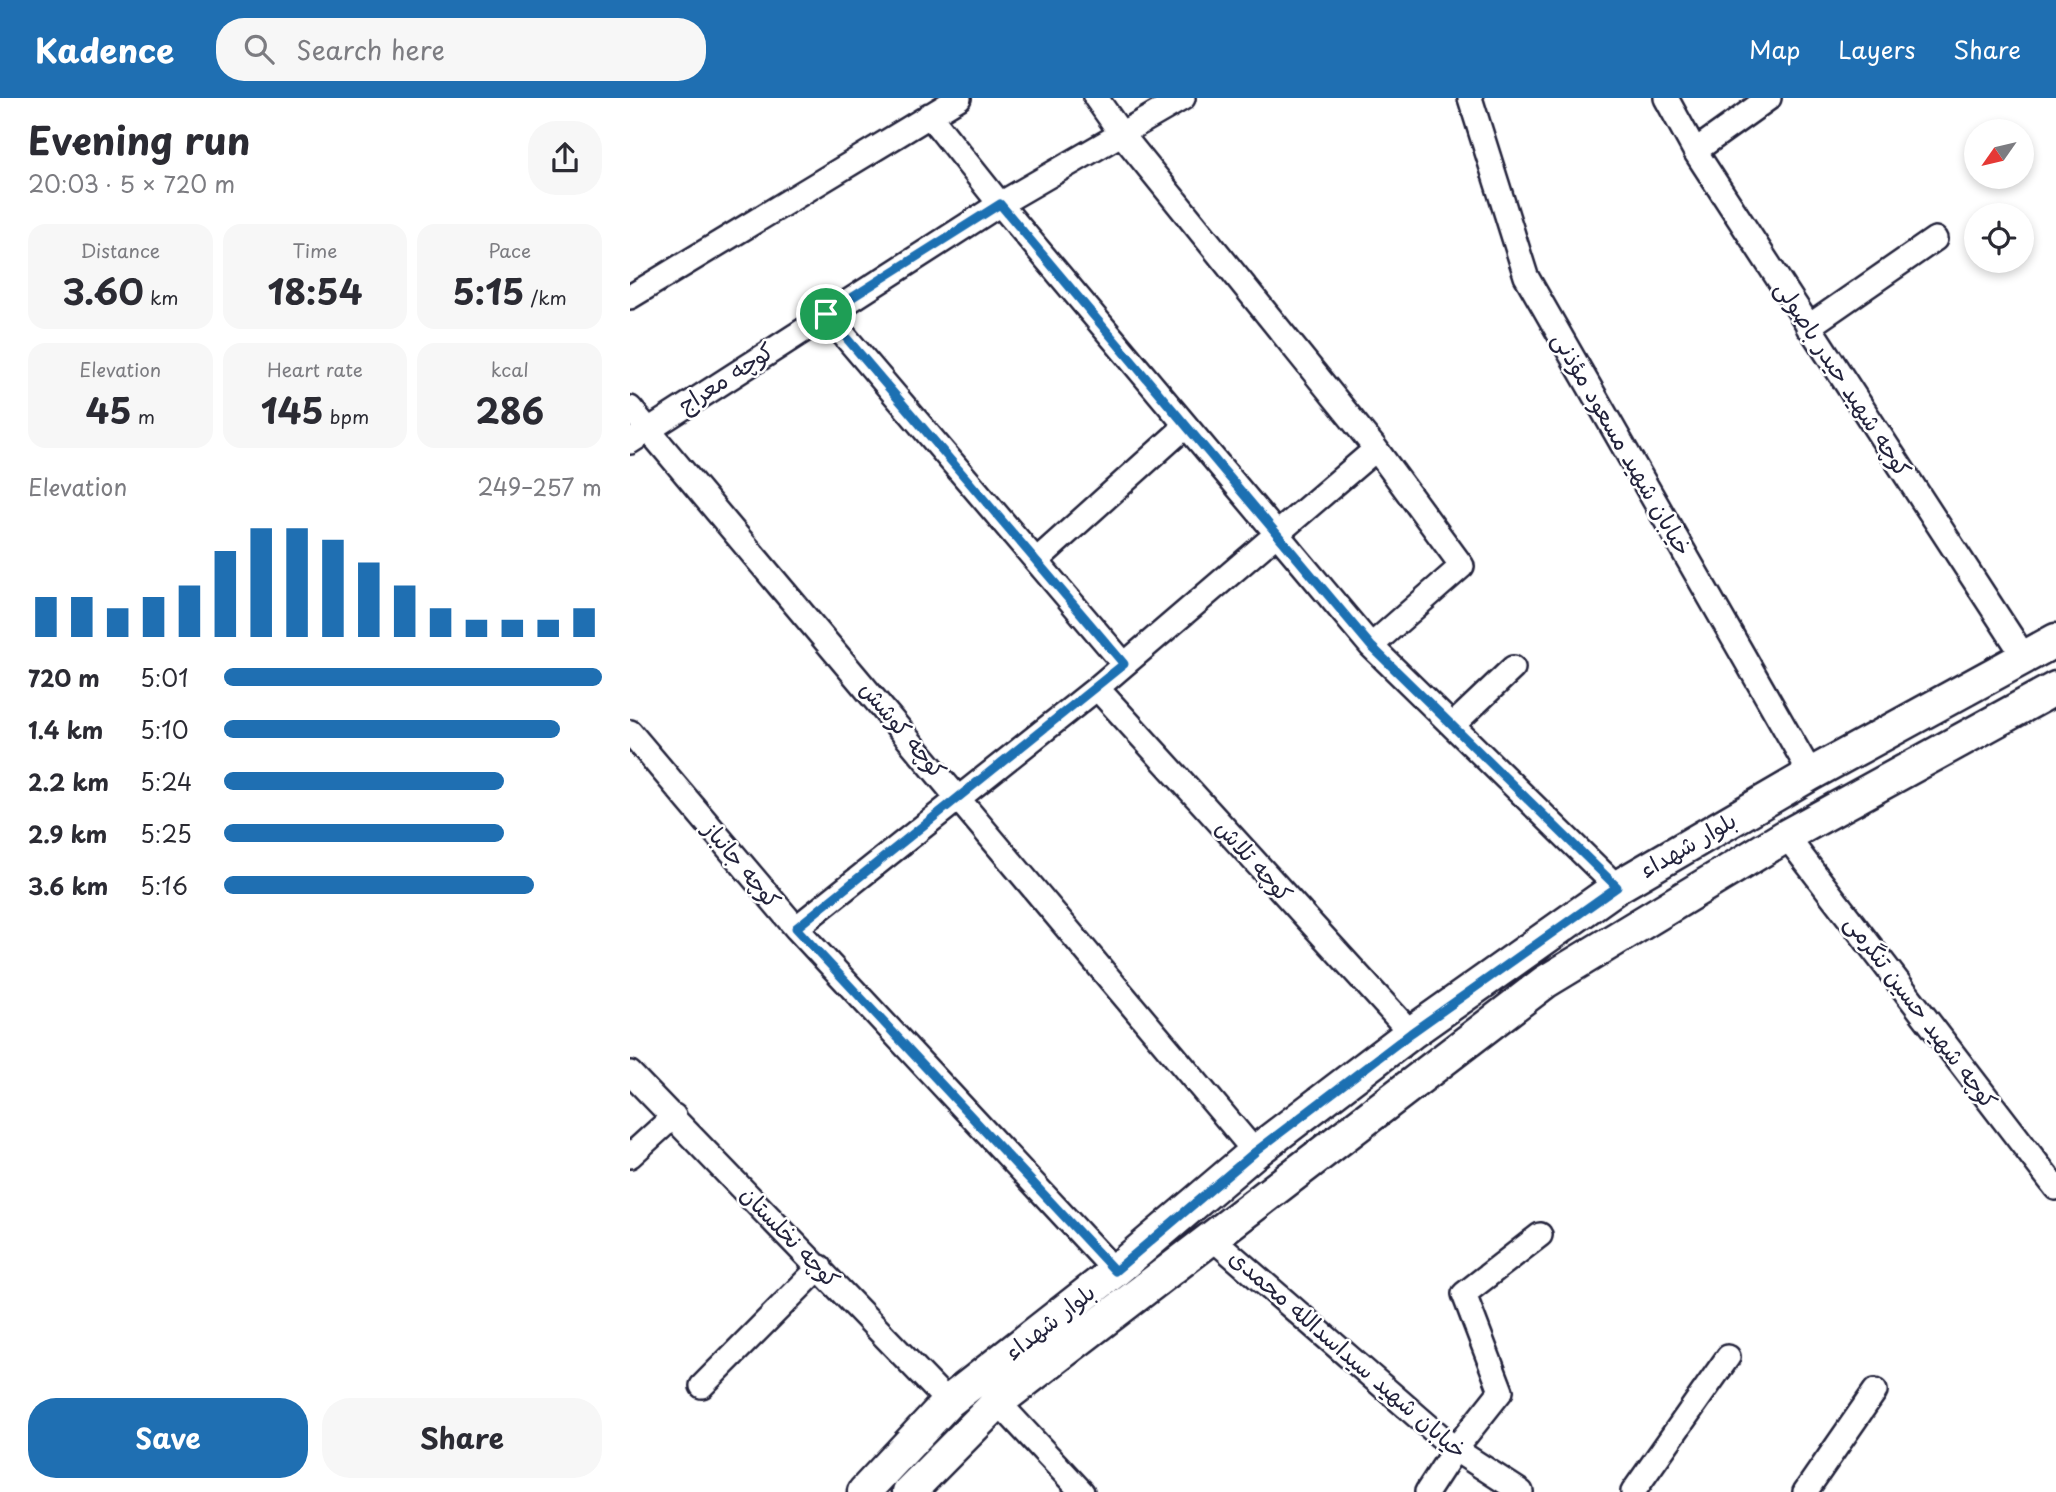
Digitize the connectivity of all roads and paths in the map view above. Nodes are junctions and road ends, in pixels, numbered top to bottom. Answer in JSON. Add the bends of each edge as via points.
{"nodes":[{"id":1,"x":959,"y":98,"type":"edge"},
{"id":2,"x":1096,"y":98,"type":"edge"},
{"id":3,"x":1183,"y":98,"type":"edge"},
{"id":4,"x":1470,"y":98,"type":"edge"},
{"id":5,"x":1666,"y":98,"type":"edge"},
{"id":6,"x":1769,"y":98,"type":"edge"},
{"id":7,"x":929,"y":115,"type":"junction"},
{"id":8,"x":1120,"y":132,"type":"junction"},
{"id":9,"x":1695,"y":150,"type":"junction"},
{"id":10,"x":1000,"y":204,"type":"junction"},
{"id":11,"x":1935,"y":239,"type":"dead end"},
{"id":12,"x":630,"y":296,"type":"edge"},
{"id":13,"x":826,"y":314,"type":"junction"},
{"id":14,"x":1808,"y":327,"type":"junction"},
{"id":15,"x":630,"y":408,"type":"edge"},
{"id":16,"x":1186,"y":426,"type":"junction"},
{"id":17,"x":639,"y":435,"type":"edge"},
{"id":18,"x":1376,"y":449,"type":"junction"},
{"id":19,"x":1278,"y":533,"type":"junction"},
{"id":20,"x":1037,"y":559,"type":"junction"},
{"id":21,"x":2056,"y":640,"type":"edge"},
{"id":22,"x":1371,"y":646,"type":"junction"},
{"id":23,"x":2025,"y":658,"type":"junction"},
{"id":24,"x":1124,"y":664,"type":"junction"},
{"id":25,"x":1513,"y":668,"type":"dead end"},
{"id":26,"x":1097,"y":688,"type":"junction"},
{"id":27,"x":2056,"y":688,"type":"edge"},
{"id":28,"x":1453,"y":725,"type":"junction"},
{"id":29,"x":630,"y":732,"type":"edge"},
{"id":30,"x":1811,"y":774,"type":"junction"},
{"id":31,"x":960,"y":798,"type":"junction"},
{"id":32,"x":1786,"y":836,"type":"junction"},
{"id":33,"x":1617,"y":887,"type":"junction"},
{"id":34,"x":796,"y":928,"type":"junction"},
{"id":35,"x":1411,"y":1033,"type":"junction"},
{"id":36,"x":630,"y":1073,"type":"edge"},
{"id":37,"x":674,"y":1116,"type":"junction"},
{"id":38,"x":1255,"y":1152,"type":"junction"},
{"id":39,"x":630,"y":1156,"type":"edge"},
{"id":40,"x":2056,"y":1188,"type":"edge"},
{"id":41,"x":1196,"y":1202,"type":"junction"},
{"id":42,"x":1218,"y":1232,"type":"junction"},
{"id":43,"x":1539,"y":1235,"type":"dead end"},
{"id":44,"x":820,"y":1267,"type":"junction"},
{"id":45,"x":1115,"y":1271,"type":"junction"},
{"id":46,"x":1728,"y":1357,"type":"dead end"},
{"id":47,"x":702,"y":1387,"type":"dead end"},
{"id":48,"x":1875,"y":1391,"type":"dead end"},
{"id":49,"x":948,"y":1402,"type":"junction"},
{"id":50,"x":998,"y":1402,"type":"junction"},
{"id":51,"x":1455,"y":1449,"type":"junction"},
{"id":52,"x":864,"y":1492,"type":"edge"},
{"id":53,"x":909,"y":1492,"type":"edge"},
{"id":54,"x":1082,"y":1492,"type":"edge"},
{"id":55,"x":1427,"y":1492,"type":"edge"},
{"id":56,"x":1521,"y":1492,"type":"edge"},
{"id":57,"x":1633,"y":1492,"type":"edge"},
{"id":58,"x":1805,"y":1492,"type":"edge"}],
"edges":[{"from":1,"to":7,"type":"street"},
{"from":2,"to":8,"type":"street"},
{"from":3,"to":8,"type":"street","name":"کوچه معراج"},
{"from":4,"to":30,"type":"street","name":"خیابان شهید مسعود مؤذنی","via":[[1526,276]]},
{"from":5,"to":9,"type":"street","name":"کوچه شهید حیدر باصولی"},
{"from":6,"to":9,"type":"street"},
{"from":7,"to":10,"type":"street"},
{"from":7,"to":12,"type":"street"},
{"from":8,"to":10,"type":"street","name":"کوچه معراج"},
{"from":8,"to":18,"type":"street"},
{"from":9,"to":14,"type":"street","name":"کوچه شهید حیدر باصولی"},
{"from":10,"to":13,"type":"street","name":"کوچه معراج"},
{"from":10,"to":16,"type":"street"},
{"from":11,"to":14,"type":"street"},
{"from":13,"to":17,"type":"street","name":"کوچه معراج"},
{"from":13,"to":20,"type":"street"},
{"from":14,"to":23,"type":"street","name":"کوچه شهید حیدر باصولی"},
{"from":15,"to":17,"type":"street","name":"کوچه کوشش"},
{"from":16,"to":19,"type":"street"},
{"from":16,"to":20,"type":"street"},
{"from":17,"to":31,"type":"street","name":"کوچه کوشش"},
{"from":18,"to":19,"type":"street"},
{"from":18,"to":22,"type":"street","via":[[1462,566]]},
{"from":19,"to":22,"type":"street"},
{"from":19,"to":24,"type":"street"},
{"from":20,"to":24,"type":"street"},
{"from":21,"to":23,"type":"main road","name":"بلوار شهداء"},
{"from":22,"to":28,"type":"street"},
{"from":23,"to":30,"type":"main road","name":"بلوار شهداء"},
{"from":24,"to":26,"type":"street"},
{"from":25,"to":28,"type":"street"},
{"from":26,"to":31,"type":"street"},
{"from":26,"to":35,"type":"street","name":"کوچه تلاش"},
{"from":27,"to":32,"type":"main road","name":"بلوار شهداء"},
{"from":28,"to":33,"type":"street"},
{"from":29,"to":34,"type":"street","name":"کوچه جانباز"},
{"from":30,"to":33,"type":"main road","name":"بلوار شهداء"},
{"from":31,"to":34,"type":"street"},
{"from":31,"to":38,"type":"street","name":"کوچه کوشش"},
{"from":32,"to":40,"type":"street","name":"کوچه شهید حسین تنگرمی"},
{"from":32,"to":42,"type":"main road","name":"بلوار شهداء","via":[[1545,982]]},
{"from":33,"to":35,"type":"main road","name":"بلوار شهداء"},
{"from":34,"to":45,"type":"street","name":"کوچه جانباز"},
{"from":35,"to":38,"type":"main road","name":"بلوار شهداء"},
{"from":36,"to":37,"type":"street","name":"کوچه نخلستان"},
{"from":37,"to":39,"type":"street"},
{"from":37,"to":44,"type":"street","name":"کوچه نخلستان"},
{"from":38,"to":41,"type":"main road","name":"بلوار شهداء"},
{"from":41,"to":42,"type":"main road"},
{"from":41,"to":45,"type":"main road","name":"بلوار شهداء"},
{"from":42,"to":50,"type":"main road","name":"بلوار شهداء"},
{"from":42,"to":51,"type":"street","name":"خیابان شهید سیداسدالله محمدی"},
{"from":43,"to":51,"type":"street","via":[[1464,1294],[1501,1391]]},
{"from":44,"to":47,"type":"street"},
{"from":44,"to":49,"type":"street","name":"کوچه نخلستان"},
{"from":45,"to":49,"type":"main road","name":"بلوار شهداء"},
{"from":46,"to":57,"type":"street"},
{"from":48,"to":58,"type":"street"},
{"from":49,"to":52,"type":"main road","name":"بلوار شهداء"},
{"from":50,"to":53,"type":"main road","name":"بلوار شهداء"},
{"from":50,"to":54,"type":"street"},
{"from":51,"to":55,"type":"street"},
{"from":51,"to":56,"type":"street","name":"خیابان شهید سیداسدالله محمدی"}]}
